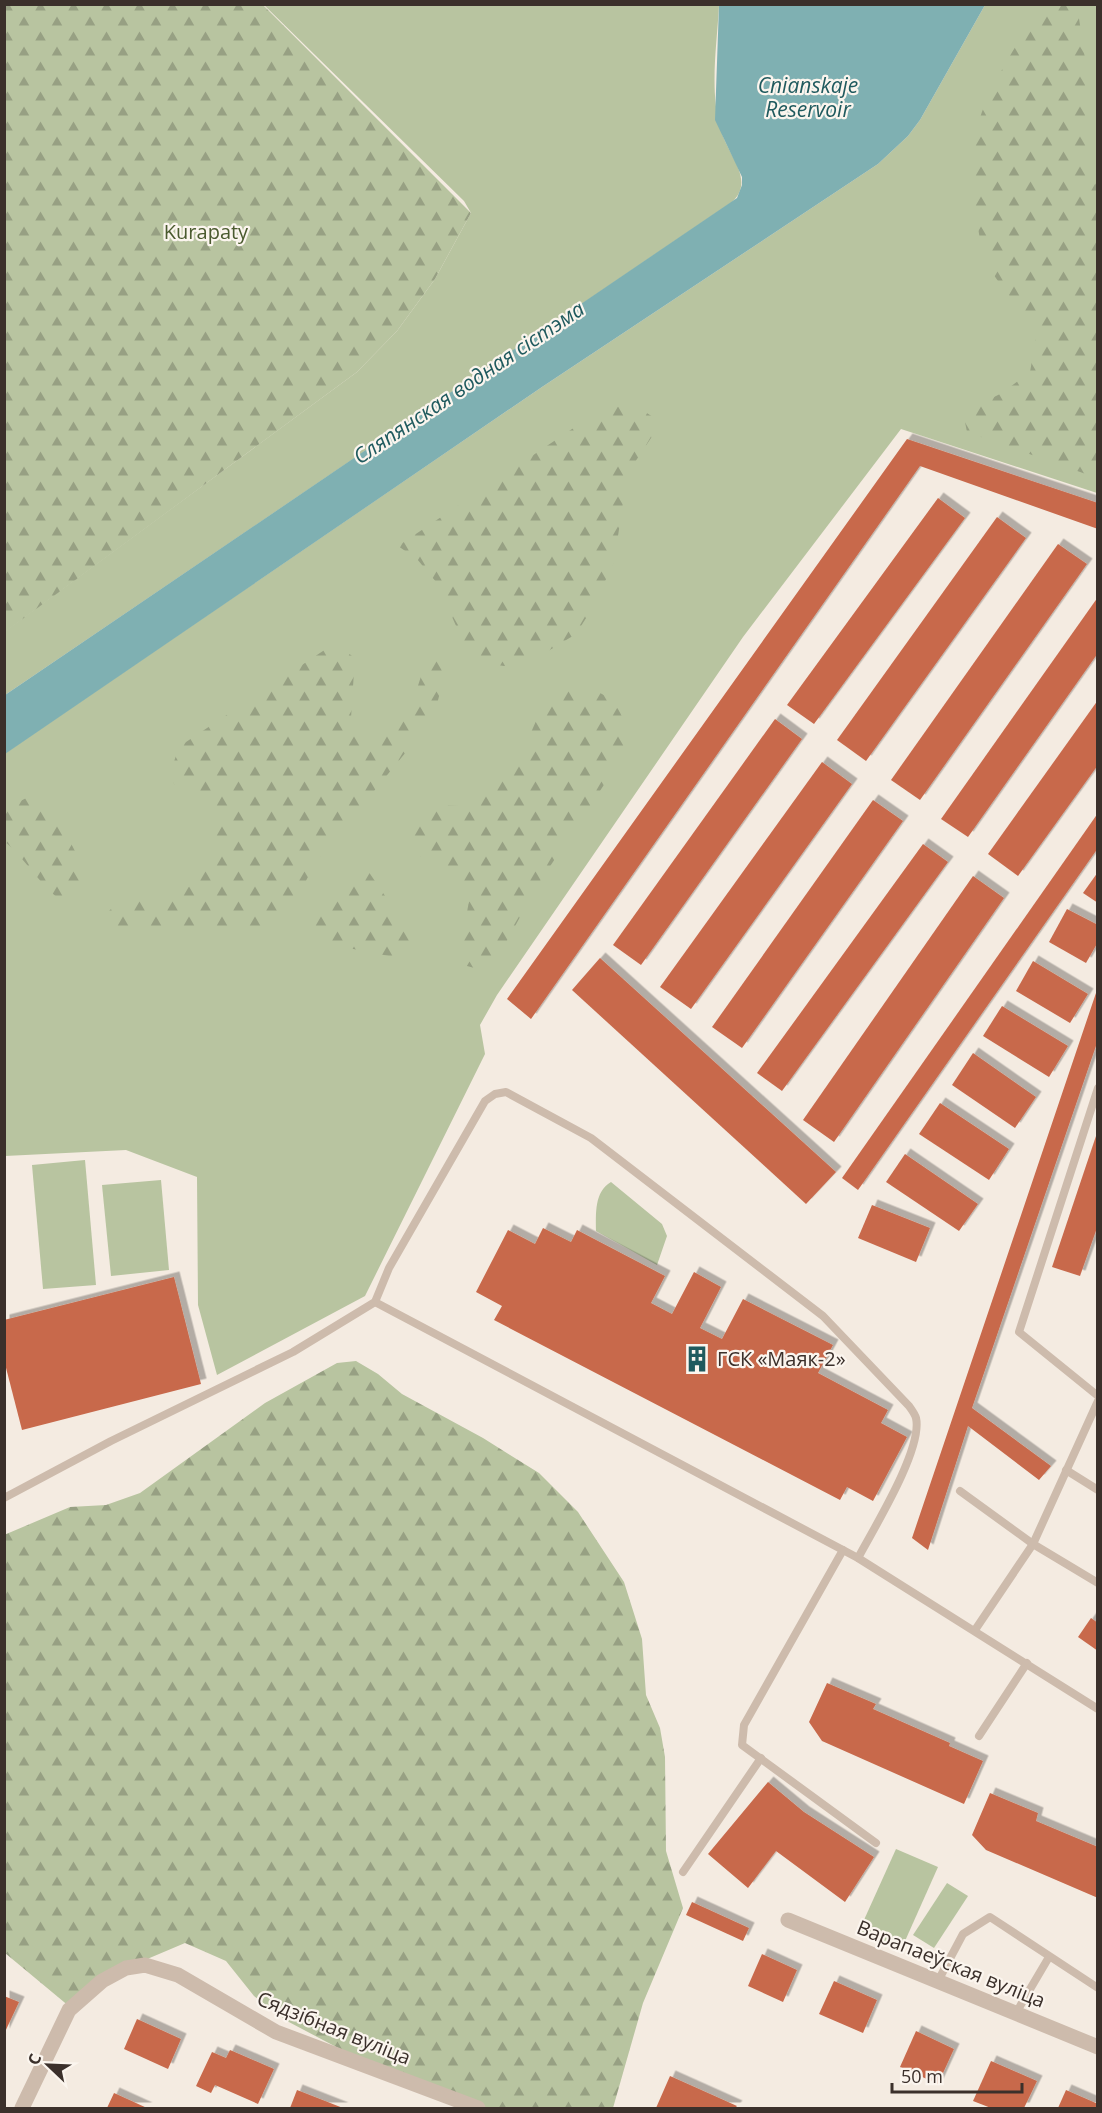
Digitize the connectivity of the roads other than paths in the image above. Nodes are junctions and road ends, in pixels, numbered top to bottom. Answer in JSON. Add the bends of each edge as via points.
{"nodes":[{"id":1,"x":1098,"y":1088,"type":"edge"},
{"id":2,"x":375,"y":1302,"type":"junction"},
{"id":3,"x":1098,"y":1398,"type":"edge"},
{"id":4,"x":1066,"y":1470,"type":"junction"},
{"id":5,"x":1098,"y":1490,"type":"edge"},
{"id":6,"x":960,"y":1491,"type":"dead end"},
{"id":7,"x":4,"y":1498,"type":"edge"},
{"id":8,"x":1033,"y":1544,"type":"junction"},
{"id":9,"x":843,"y":1550,"type":"junction"},
{"id":10,"x":858,"y":1558,"type":"junction"},
{"id":11,"x":1098,"y":1582,"type":"edge"},
{"id":12,"x":975,"y":1630,"type":"junction"},
{"id":13,"x":1027,"y":1663,"type":"junction"},
{"id":14,"x":1098,"y":1709,"type":"edge"},
{"id":15,"x":979,"y":1736,"type":"dead end"},
{"id":16,"x":761,"y":1758,"type":"junction"},
{"id":17,"x":876,"y":1843,"type":"dead end"},
{"id":18,"x":683,"y":1872,"type":"dead end"},
{"id":19,"x":788,"y":1920,"type":"dead end"},
{"id":20,"x":1050,"y":1957,"type":"junction"},
{"id":21,"x":938,"y":1981,"type":"junction"},
{"id":22,"x":1098,"y":1988,"type":"edge"},
{"id":23,"x":1016,"y":2013,"type":"junction"},
{"id":24,"x":1098,"y":2047,"type":"edge"},
{"id":25,"x":22,"y":2109,"type":"edge"},
{"id":26,"x":478,"y":2109,"type":"edge"}],
"edges":[{"from":1,"to":3,"type":"lane","via":[[1019,1332]]},
{"from":2,"to":7,"type":"lane","via":[[293,1352]]},
{"from":2,"to":9,"type":"lane"},
{"from":2,"to":10,"type":"lane","via":[[389,1268],[485,1101],[495,1094],[515,1095],[591,1138],[823,1316],[909,1406],[916,1416],[910,1456]]},
{"from":3,"to":4,"type":"lane"},
{"from":4,"to":5,"type":"lane"},
{"from":4,"to":8,"type":"lane"},
{"from":6,"to":8,"type":"lane"},
{"from":8,"to":11,"type":"lane"},
{"from":8,"to":12,"type":"lane"},
{"from":9,"to":10,"type":"lane"},
{"from":9,"to":16,"type":"lane","via":[[744,1725],[742,1745]]},
{"from":10,"to":12,"type":"lane"},
{"from":12,"to":13,"type":"lane"},
{"from":13,"to":14,"type":"lane"},
{"from":13,"to":15,"type":"lane"},
{"from":16,"to":17,"type":"lane"},
{"from":16,"to":18,"type":"lane"},
{"from":19,"to":21,"type":"street","name":"Варапаеўская вуліца"},
{"from":20,"to":21,"type":"lane","via":[[990,1917],[963,1934]]},
{"from":20,"to":22,"type":"lane"},
{"from":20,"to":23,"type":"lane"},
{"from":21,"to":23,"type":"street","name":"Варапаеўская вуліца"},
{"from":23,"to":24,"type":"street","name":"Варапаеўская вуліца"},
{"from":25,"to":26,"type":"street","name":"Сядзібная вуліца","via":[[69,2010],[102,1981],[126,1968],[145,1965],[178,1975],[276,2032]]}]}
